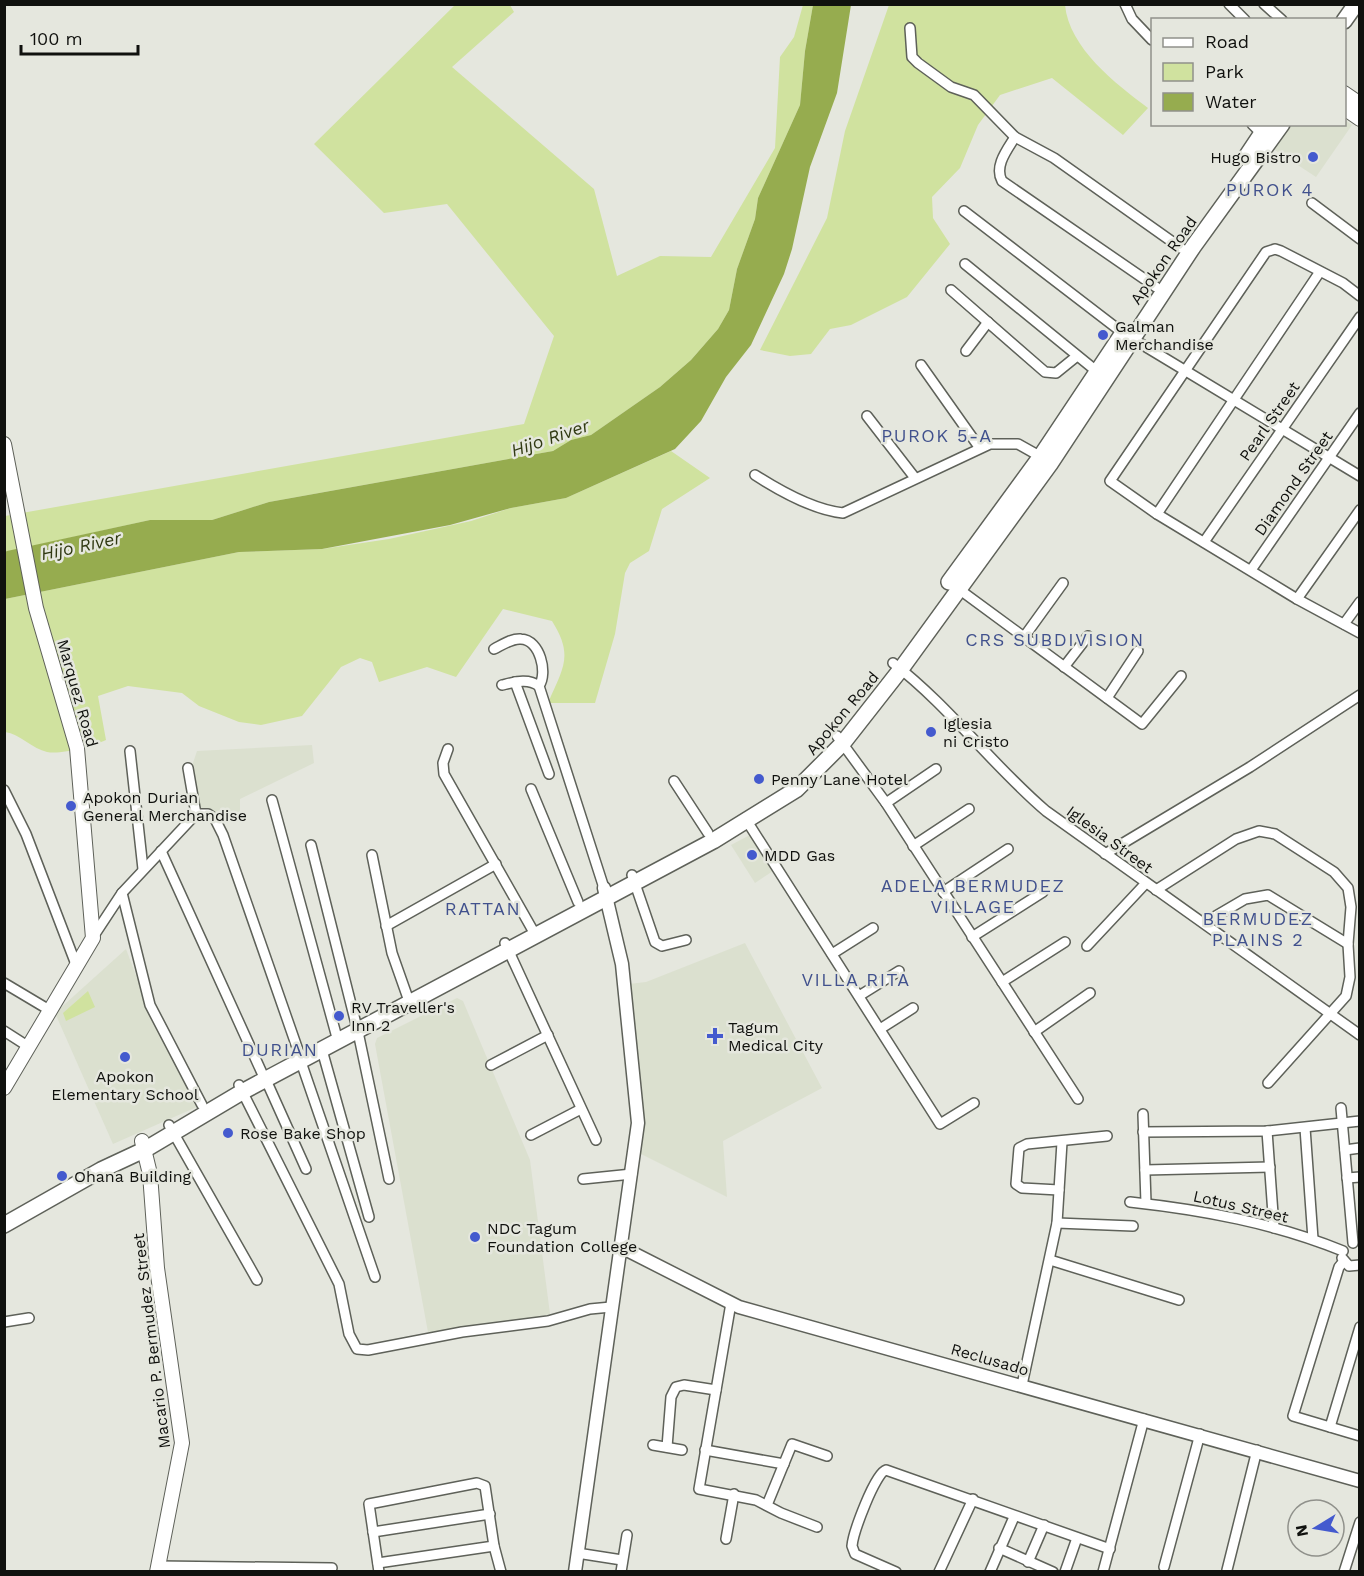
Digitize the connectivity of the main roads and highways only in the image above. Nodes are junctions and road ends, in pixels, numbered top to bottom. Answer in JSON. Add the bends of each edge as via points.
{"nodes":[{"id":1,"x":1346,"y":94,"type":"edge"},
{"id":2,"x":1359,"y":104,"type":"edge"},
{"id":3,"x":1346,"y":109,"type":"edge"},
{"id":4,"x":1359,"y":119,"type":"edge"},
{"id":5,"x":1281,"y":126,"type":"edge"},
{"id":6,"x":1261,"y":128,"type":"edge"},
{"id":7,"x":1127,"y":335,"type":"junction"},
{"id":8,"x":4,"y":444,"type":"edge"},
{"id":9,"x":745,"y":817,"type":"junction"},
{"id":10,"x":634,"y":879,"type":"junction"},
{"id":11,"x":605,"y":892,"type":"junction"},
{"id":12,"x":534,"y":932,"type":"junction"},
{"id":13,"x":357,"y":1028,"type":"junction"},
{"id":14,"x":300,"y":1058,"type":"junction"},
{"id":15,"x":4,"y":1088,"type":"edge"},
{"id":16,"x":241,"y":1088,"type":"junction"},
{"id":17,"x":171,"y":1129,"type":"junction"},
{"id":18,"x":144,"y":1145,"type":"junction"},
{"id":19,"x":4,"y":1226,"type":"edge"},
{"id":20,"x":158,"y":1569,"type":"edge"}],
"edges":[{"from":1,"to":2,"type":"main road"},
{"from":3,"to":4,"type":"main road"},
{"from":5,"to":7,"type":"highway","name":"Apokon Road"},
{"from":6,"to":7,"type":"highway","name":"Apokon Road","via":[[1155,286]]},
{"from":7,"to":9,"type":"highway","name":"Apokon Road","via":[[1045,460],[840,740],[793,783]]},
{"from":8,"to":15,"type":"main road","name":"Marquez Road","via":[[36,608],[77,748],[93,938]]},
{"from":9,"to":10,"type":"highway","name":"Apokon Road"},
{"from":9,"to":10,"type":"highway","name":"Apokon Road","via":[[708,833]]},
{"from":10,"to":11,"type":"highway","name":"Apokon Road"},
{"from":11,"to":12,"type":"highway","name":"Apokon Road"},
{"from":11,"to":12,"type":"highway","name":"Apokon Road","via":[[578,902]]},
{"from":12,"to":13,"type":"highway","name":"Apokon Road"},
{"from":13,"to":14,"type":"highway","name":"Apokon Road","via":[[322,1050]]},
{"from":13,"to":14,"type":"highway","name":"Apokon Road","via":[[336,1034]]},
{"from":14,"to":16,"type":"highway","name":"Apokon Road"},
{"from":16,"to":17,"type":"highway","name":"Apokon Road"},
{"from":16,"to":17,"type":"highway","name":"Apokon Road","via":[[202,1106]]},
{"from":17,"to":18,"type":"highway","name":"Apokon Road"},
{"from":18,"to":19,"type":"highway","name":"Apokon Road"},
{"from":18,"to":20,"type":"main road","name":"Macario P. Bermudez Street","via":[[158,1283],[182,1443]]}]}
